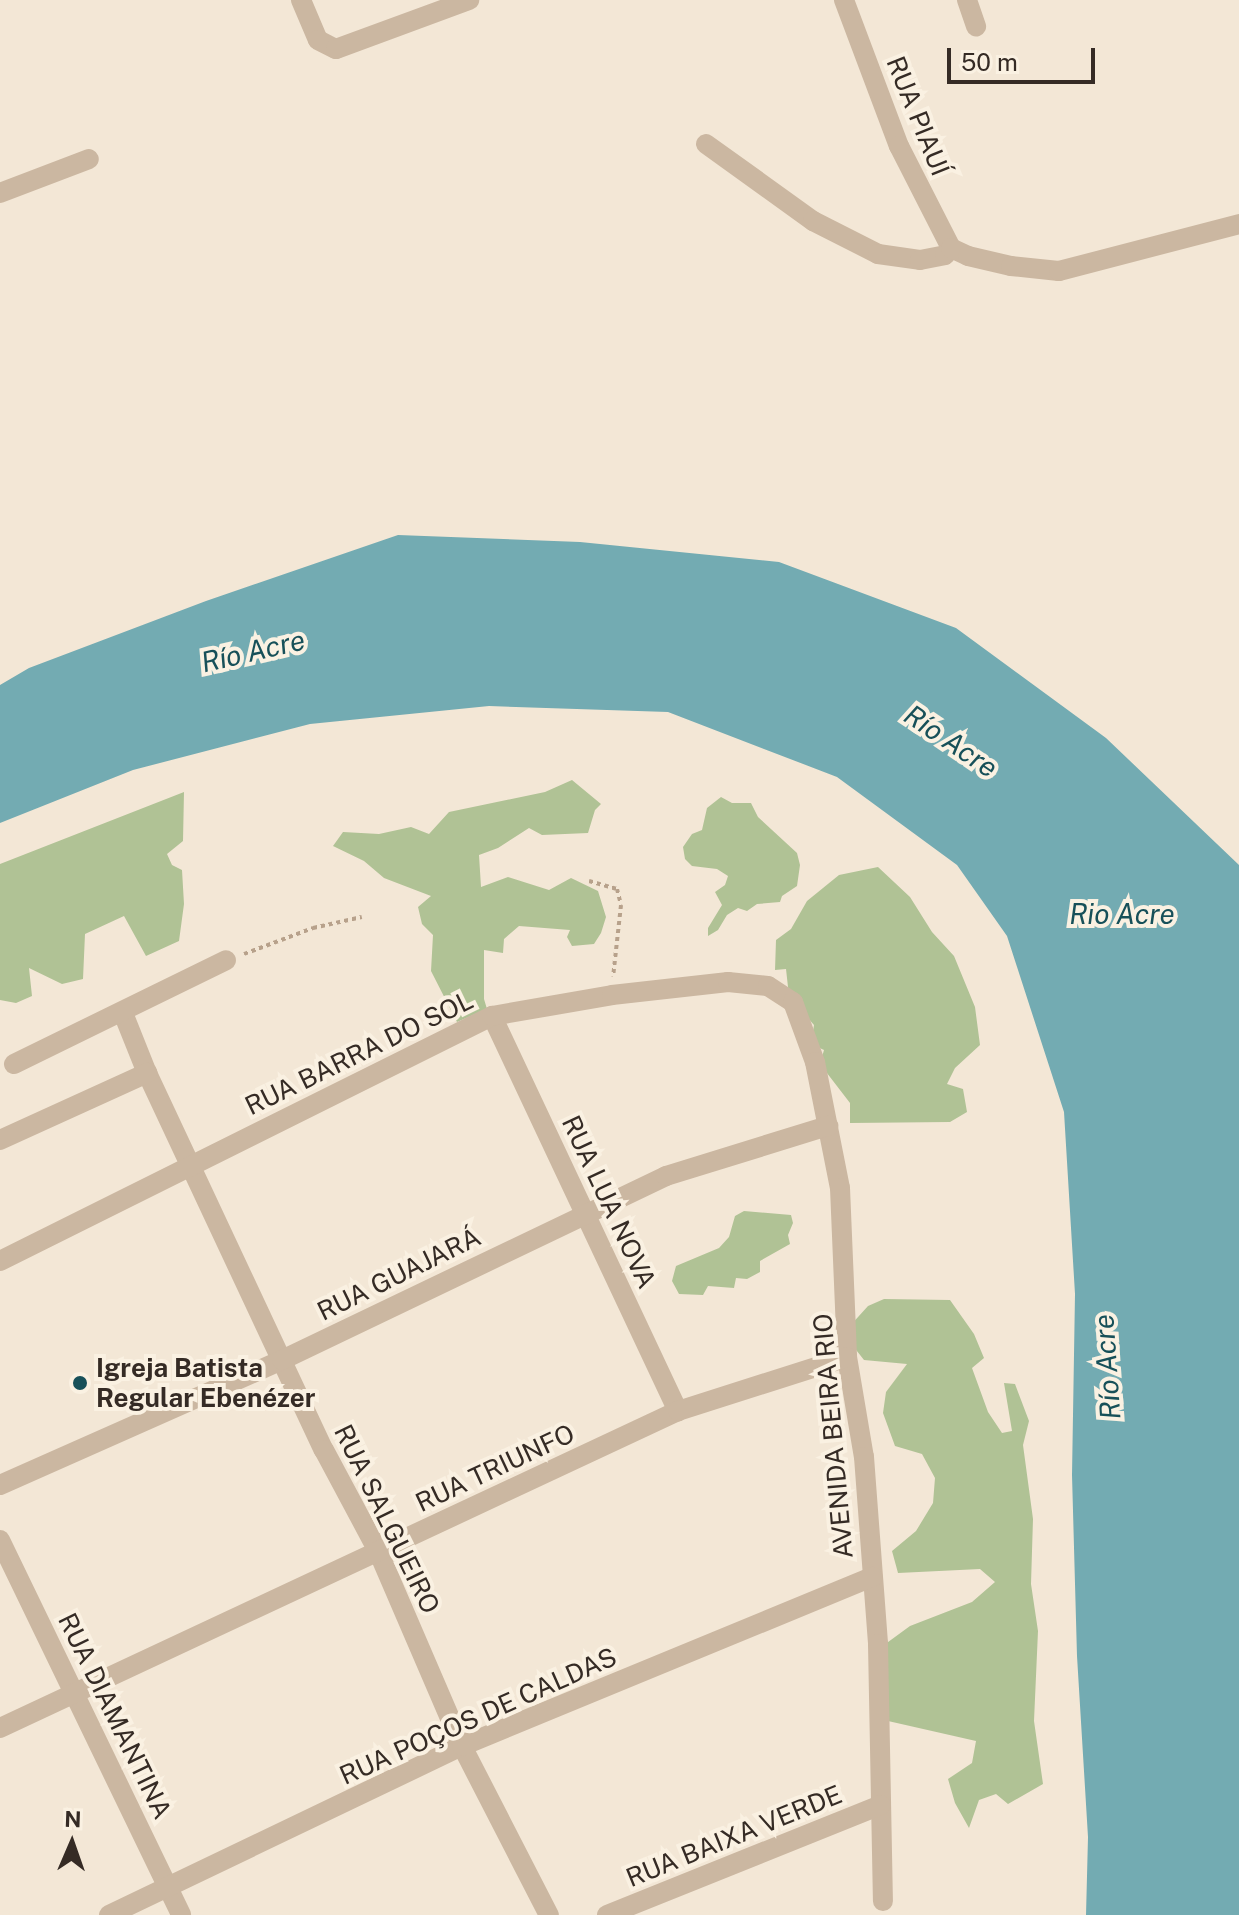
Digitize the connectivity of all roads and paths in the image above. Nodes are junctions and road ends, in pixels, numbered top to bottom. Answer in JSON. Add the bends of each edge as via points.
{"nodes":[{"id":1,"x":301,"y":0,"type":"edge"},
{"id":2,"x":469,"y":0,"type":"edge"},
{"id":3,"x":844,"y":0,"type":"edge"},
{"id":4,"x":967,"y":0,"type":"edge"},
{"id":5,"x":976,"y":26,"type":"dead end"},
{"id":6,"x":706,"y":144,"type":"dead end"},
{"id":7,"x":89,"y":159,"type":"dead end"},
{"id":8,"x":0,"y":193,"type":"edge"},
{"id":9,"x":1239,"y":224,"type":"edge"},
{"id":10,"x":951,"y":248,"type":"junction"},
{"id":11,"x":589,"y":881,"type":"dead end"},
{"id":12,"x":362,"y":917,"type":"dead end"},
{"id":13,"x":226,"y":960,"type":"joint"},
{"id":14,"x":768,"y":986,"type":"joint"},
{"id":15,"x":612,"y":995,"type":"junction"},
{"id":16,"x":123,"y":1013,"type":"junction"},
{"id":17,"x":492,"y":1016,"type":"junction"},
{"id":18,"x":14,"y":1064,"type":"dead end"},
{"id":19,"x":147,"y":1073,"type":"junction"},
{"id":20,"x":828,"y":1126,"type":"junction"},
{"id":21,"x":0,"y":1140,"type":"edge"},
{"id":22,"x":192,"y":1168,"type":"junction"},
{"id":23,"x":585,"y":1213,"type":"junction"},
{"id":24,"x":0,"y":1261,"type":"edge"},
{"id":25,"x":847,"y":1357,"type":"junction"},
{"id":26,"x":282,"y":1360,"type":"junction"},
{"id":27,"x":678,"y":1411,"type":"junction"},
{"id":28,"x":0,"y":1485,"type":"edge"},
{"id":29,"x":0,"y":1540,"type":"edge"},
{"id":30,"x":378,"y":1551,"type":"junction"},
{"id":31,"x":873,"y":1577,"type":"junction"},
{"id":32,"x":76,"y":1693,"type":"junction"},
{"id":33,"x":0,"y":1728,"type":"edge"},
{"id":34,"x":462,"y":1746,"type":"junction"},
{"id":35,"x":881,"y":1805,"type":"junction"},
{"id":36,"x":168,"y":1887,"type":"junction"},
{"id":37,"x":883,"y":1901,"type":"dead end"},
{"id":38,"x":109,"y":1915,"type":"edge"},
{"id":39,"x":181,"y":1915,"type":"edge"},
{"id":40,"x":549,"y":1915,"type":"edge"},
{"id":41,"x":607,"y":1915,"type":"edge"}],
"edges":[{"from":1,"to":2,"type":"street","via":[[318,40],[336,49]]},
{"from":3,"to":10,"type":"street","name":"RUA PIAUÍ","via":[[899,146]]},
{"from":4,"to":5,"type":"street"},
{"from":6,"to":10,"type":"street","via":[[813,221],[878,254],[920,260],[945,255]]},
{"from":7,"to":8,"type":"street"},
{"from":9,"to":10,"type":"street","via":[[1059,271],[1011,266]]},
{"from":11,"to":15,"type":"path","via":[[617,889],[621,905]]},
{"from":12,"to":13,"type":"path","via":[[313,928]]},
{"from":13,"to":16,"type":"street"},
{"from":14,"to":15,"type":"street","name":"RUA BARRA DO SOL","via":[[728,982]]},
{"from":14,"to":20,"type":"street","name":"AVENIDA BEIRA RIO","via":[[793,1002],[799,1013]]},
{"from":15,"to":17,"type":"street","name":"RUA BARRA DO SOL"},
{"from":16,"to":18,"type":"street"},
{"from":16,"to":19,"type":"street","name":"RUA SALGUEIRO"},
{"from":17,"to":22,"type":"street","name":"RUA BARRA DO SOL"},
{"from":17,"to":23,"type":"street","name":"RUA LUA NOVA"},
{"from":19,"to":21,"type":"street"},
{"from":19,"to":22,"type":"street","name":"RUA SALGUEIRO"},
{"from":20,"to":23,"type":"street","name":"RUA GUAJARÁ","via":[[666,1176]]},
{"from":20,"to":25,"type":"street","name":"AVENIDA BEIRA RIO","via":[[840,1188]]},
{"from":22,"to":24,"type":"street","name":"RUA BARRA DO SOL"},
{"from":22,"to":26,"type":"street","name":"RUA SALGUEIRO"},
{"from":23,"to":26,"type":"street","name":"RUA GUAJARÁ"},
{"from":23,"to":27,"type":"street","name":"RUA LUA NOVA"},
{"from":25,"to":27,"type":"street","name":"RUA TRIUNFO"},
{"from":25,"to":31,"type":"street","name":"AVENIDA BEIRA RIO","via":[[864,1457]]},
{"from":26,"to":28,"type":"street","name":"RUA GUAJARÁ"},
{"from":26,"to":30,"type":"street","name":"RUA SALGUEIRO"},
{"from":27,"to":30,"type":"street","name":"RUA TRIUNFO"},
{"from":29,"to":32,"type":"street","name":"RUA DIAMANTINA"},
{"from":30,"to":32,"type":"street","name":"RUA TRIUNFO"},
{"from":30,"to":34,"type":"street","name":"RUA SALGUEIRO"},
{"from":31,"to":34,"type":"street","name":"RUA POÇOS DE CALDAS"},
{"from":31,"to":35,"type":"street","name":"AVENIDA BEIRA RIO"},
{"from":32,"to":33,"type":"street","name":"RUA TRIUNFO"},
{"from":32,"to":36,"type":"street","name":"RUA DIAMANTINA"},
{"from":34,"to":36,"type":"street","name":"RUA POÇOS DE CALDAS"},
{"from":34,"to":40,"type":"street","name":"RUA SALGUEIRO"},
{"from":35,"to":37,"type":"street","name":"AVENIDA BEIRA RIO"},
{"from":35,"to":41,"type":"street","name":"RUA BAIXA VERDE"},
{"from":36,"to":38,"type":"street","name":"RUA POÇOS DE CALDAS"},
{"from":36,"to":39,"type":"street","name":"RUA DIAMANTINA"}]}
